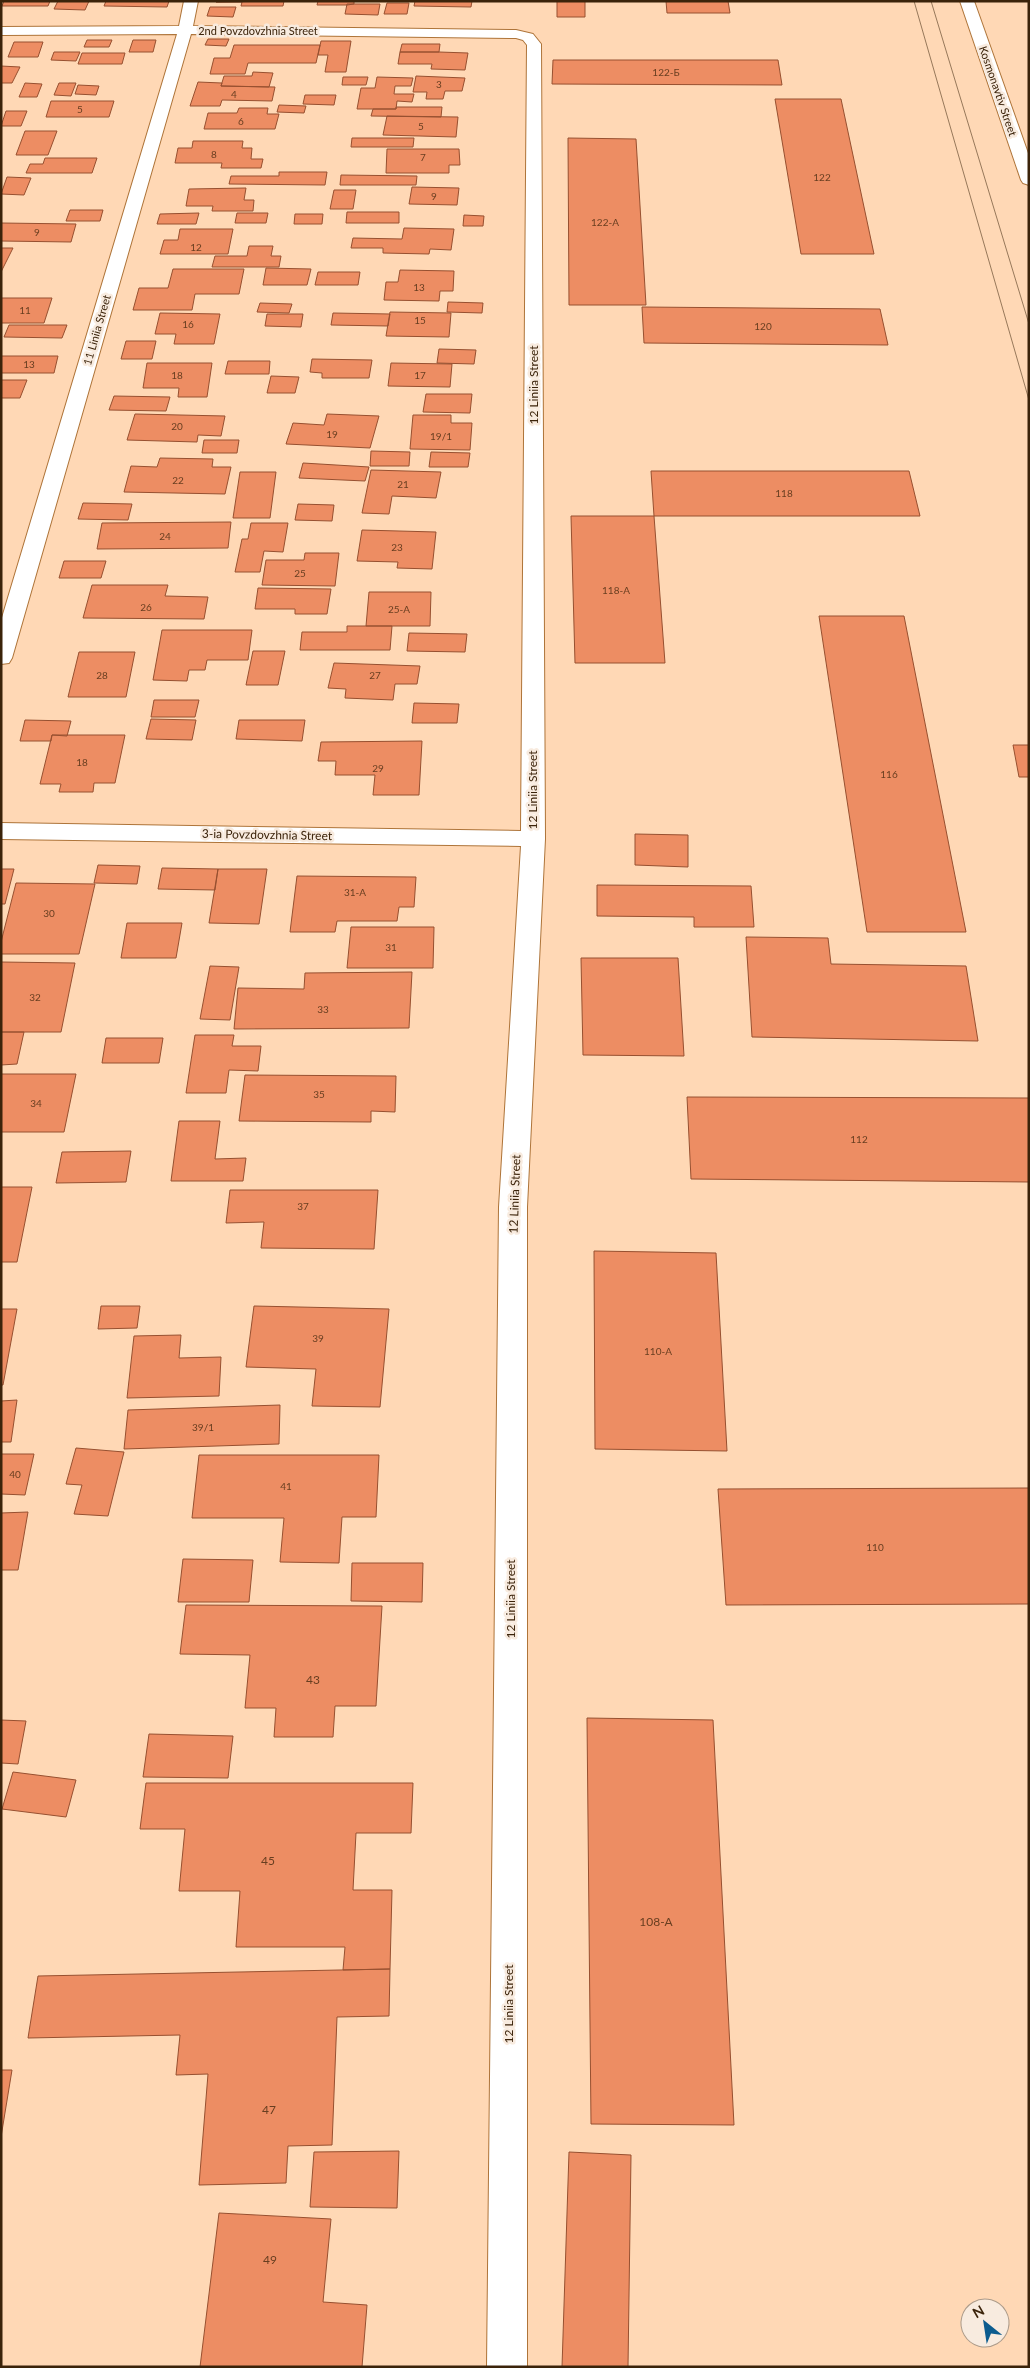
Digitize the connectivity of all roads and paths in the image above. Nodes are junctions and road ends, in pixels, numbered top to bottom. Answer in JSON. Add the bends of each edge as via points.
{"nodes":[{"id":1,"x":190,"y":1,"type":"edge"},
{"id":2,"x":967,"y":1,"type":"edge"},
{"id":3,"x":1,"y":31,"type":"edge"},
{"id":4,"x":185,"y":32,"type":"junction"},
{"id":5,"x":516,"y":34,"type":"joint"},
{"id":6,"x":1029,"y":180,"type":"edge"},
{"id":7,"x":1,"y":658,"type":"edge"},
{"id":8,"x":1,"y":831,"type":"edge"},
{"id":9,"x":533,"y":839,"type":"junction"},
{"id":10,"x":507,"y":2367,"type":"edge"}],
"edges":[{"from":1,"to":4,"type":"street","name":"11 Liniia Street"},
{"from":2,"to":6,"type":"street","name":"Kosmonavtiv Street"},
{"from":3,"to":4,"type":"street","name":"2nd Povzdovzhnia Street"},
{"from":4,"to":5,"type":"street","name":"2nd Povzdovzhnia Street"},
{"from":4,"to":7,"type":"street","name":"11 Liniia Street"},
{"from":5,"to":9,"type":"street","name":"12 Liniia Street","via":[[528,37],[534,44]]},
{"from":8,"to":9,"type":"street","name":"3-ia Povzdovzhnia Street"},
{"from":9,"to":10,"type":"street","name":"12 Liniia Street","via":[[513,1208]]}]}
